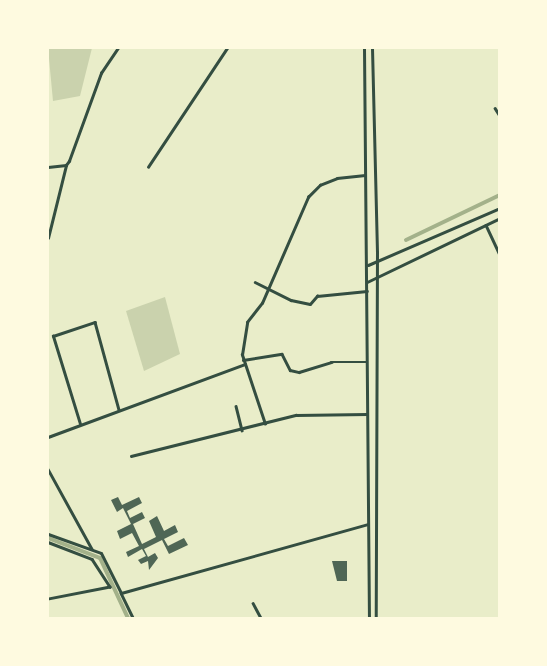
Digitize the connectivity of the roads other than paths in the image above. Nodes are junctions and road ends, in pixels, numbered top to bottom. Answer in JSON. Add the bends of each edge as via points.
{"nodes":[{"id":1,"x":118,"y":48,"type":"edge"},
{"id":2,"x":227,"y":48,"type":"edge"},
{"id":3,"x":364,"y":48,"type":"edge"},
{"id":4,"x":372,"y":48,"type":"edge"},
{"id":5,"x":495,"y":108,"type":"dead end"},
{"id":6,"x":500,"y":116,"type":"edge"},
{"id":7,"x":66,"y":165,"type":"junction"},
{"id":8,"x":48,"y":167,"type":"edge"},
{"id":9,"x":148,"y":167,"type":"dead end"},
{"id":10,"x":366,"y":174,"type":"junction"},
{"id":11,"x":500,"y":208,"type":"edge"},
{"id":12,"x":500,"y":218,"type":"edge"},
{"id":13,"x":486,"y":224,"type":"junction"},
{"id":14,"x":48,"y":238,"type":"edge"},
{"id":15,"x":500,"y":244,"type":"edge"},
{"id":16,"x":495,"y":246,"type":"junction"},
{"id":17,"x":500,"y":255,"type":"edge"},
{"id":18,"x":376,"y":262,"type":"junction"},
{"id":19,"x":368,"y":265,"type":"junction"},
{"id":20,"x":376,"y":278,"type":"junction"},
{"id":21,"x":255,"y":282,"type":"dead end"},
{"id":22,"x":367,"y":282,"type":"junction"},
{"id":23,"x":270,"y":287,"type":"junction"},
{"id":24,"x":367,"y":291,"type":"junction"},
{"id":25,"x":243,"y":360,"type":"junction"},
{"id":26,"x":368,"y":362,"type":"junction"},
{"id":27,"x":245,"y":364,"type":"junction"},
{"id":28,"x":236,"y":406,"type":"dead end"},
{"id":29,"x":119,"y":410,"type":"junction"},
{"id":30,"x":367,"y":414,"type":"junction"},
{"id":31,"x":80,"y":424,"type":"junction"},
{"id":32,"x":266,"y":424,"type":"junction"},
{"id":33,"x":242,"y":430,"type":"junction"},
{"id":34,"x":48,"y":437,"type":"edge"},
{"id":35,"x":131,"y":456,"type":"dead end"},
{"id":36,"x":48,"y":469,"type":"edge"},
{"id":37,"x":368,"y":524,"type":"junction"},
{"id":38,"x":48,"y":534,"type":"edge"},
{"id":39,"x":48,"y":542,"type":"edge"},
{"id":40,"x":92,"y":549,"type":"junction"},
{"id":41,"x":110,"y":587,"type":"junction"},
{"id":42,"x":117,"y":587,"type":"junction"},
{"id":43,"x":122,"y":593,"type":"junction"},
{"id":44,"x":48,"y":599,"type":"edge"},
{"id":45,"x":253,"y":603,"type":"dead end"},
{"id":46,"x":133,"y":618,"type":"edge"},
{"id":47,"x":261,"y":618,"type":"edge"},
{"id":48,"x":369,"y":618,"type":"edge"},
{"id":49,"x":376,"y":618,"type":"edge"}],
"edges":[{"from":1,"to":7,"type":"street","via":[[101,73]]},
{"from":2,"to":9,"type":"street"},
{"from":3,"to":10,"type":"main road"},
{"from":4,"to":18,"type":"main road"},
{"from":5,"to":6,"type":"street"},
{"from":7,"to":8,"type":"street"},
{"from":7,"to":14,"type":"street"},
{"from":10,"to":19,"type":"main road"},
{"from":10,"to":23,"type":"street","via":[[337,178],[314,190],[290,230]]},
{"from":11,"to":18,"type":"main road"},
{"from":12,"to":13,"type":"main road"},
{"from":13,"to":16,"type":"street"},
{"from":13,"to":20,"type":"main road"},
{"from":15,"to":16,"type":"street"},
{"from":16,"to":17,"type":"street"},
{"from":18,"to":19,"type":"main road"},
{"from":18,"to":20,"type":"main road"},
{"from":19,"to":22,"type":"main road"},
{"from":20,"to":22,"type":"main road"},
{"from":20,"to":49,"type":"main road"},
{"from":21,"to":23,"type":"street"},
{"from":22,"to":24,"type":"main road"},
{"from":23,"to":24,"type":"street","via":[[291,300],[310,304],[317,296]]},
{"from":23,"to":25,"type":"street","via":[[248,322],[240,346]]},
{"from":24,"to":26,"type":"main road"},
{"from":25,"to":26,"type":"street","via":[[282,354],[290,370],[299,372],[331,362]]},
{"from":25,"to":27,"type":"street"},
{"from":26,"to":30,"type":"main road"},
{"from":27,"to":29,"type":"street"},
{"from":27,"to":32,"type":"street"},
{"from":28,"to":33,"type":"street"},
{"from":29,"to":31,"type":"street"},
{"from":29,"to":31,"type":"street","via":[[95,322],[52,336]]},
{"from":30,"to":32,"type":"street","via":[[308,413]]},
{"from":30,"to":37,"type":"main road"},
{"from":31,"to":34,"type":"street"},
{"from":32,"to":33,"type":"street"},
{"from":33,"to":35,"type":"street"},
{"from":36,"to":40,"type":"street"},
{"from":37,"to":43,"type":"main road"},
{"from":37,"to":48,"type":"main road"},
{"from":38,"to":40,"type":"main road"},
{"from":39,"to":41,"type":"street","via":[[92,559]]},
{"from":40,"to":42,"type":"main road","via":[[102,553]]},
{"from":41,"to":42,"type":"street"},
{"from":41,"to":44,"type":"street"},
{"from":42,"to":43,"type":"main road"},
{"from":43,"to":46,"type":"street"},
{"from":45,"to":47,"type":"street"}]}
